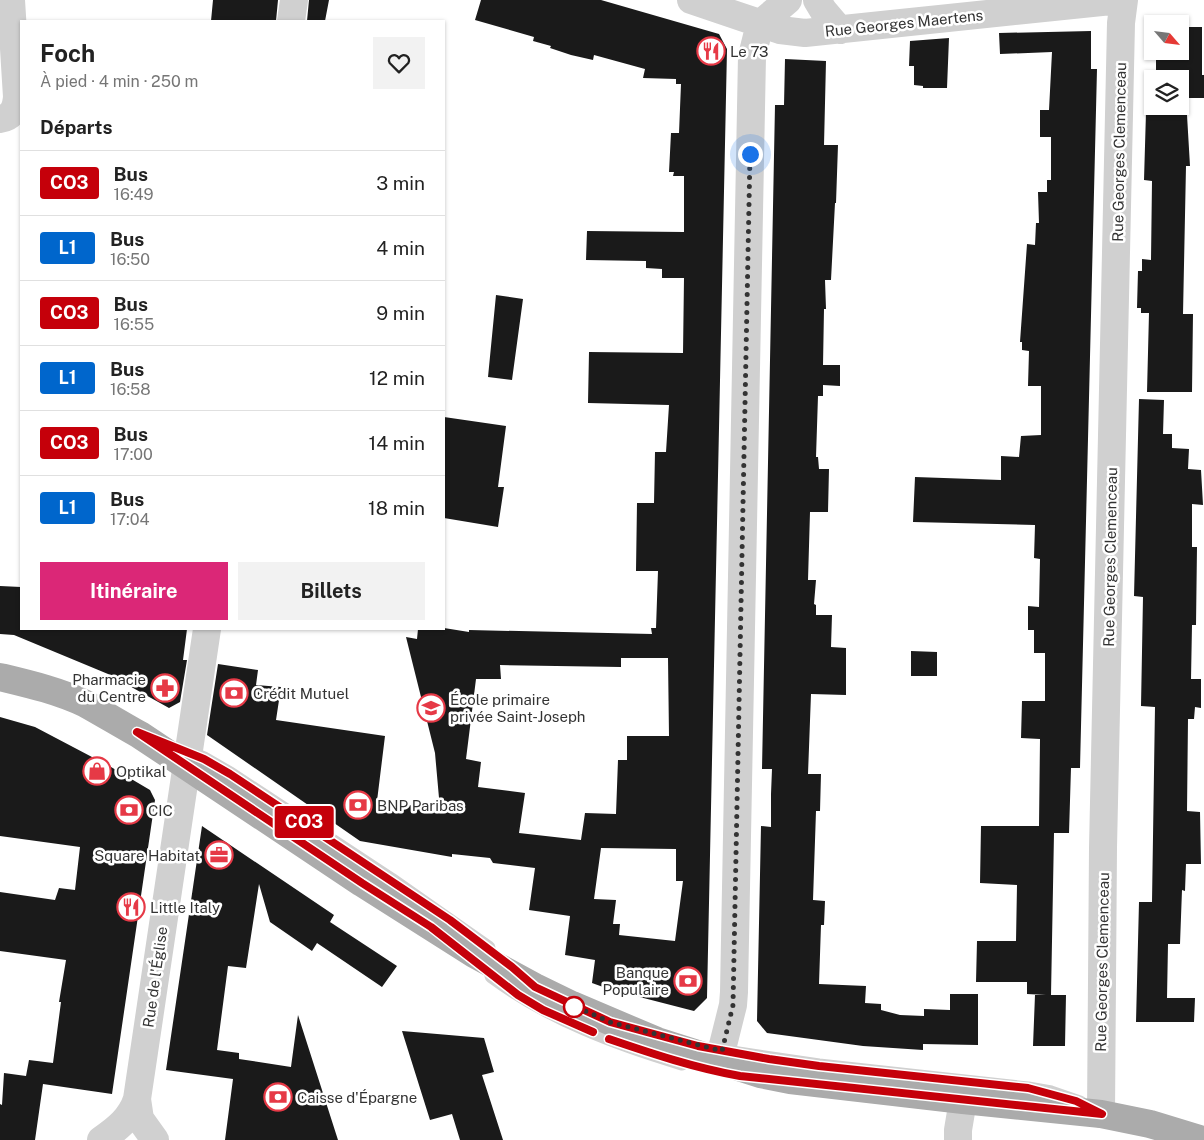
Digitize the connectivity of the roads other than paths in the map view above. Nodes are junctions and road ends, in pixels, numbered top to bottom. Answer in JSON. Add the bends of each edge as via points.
{"nodes":[{"id":1,"x":11,"y":0,"type":"edge"},
{"id":2,"x":294,"y":0,"type":"edge"},
{"id":3,"x":690,"y":0,"type":"edge"},
{"id":4,"x":788,"y":0,"type":"edge"},
{"id":5,"x":817,"y":0,"type":"edge"},
{"id":6,"x":1123,"y":0,"type":"edge"},
{"id":7,"x":291,"y":20,"type":"edge"},
{"id":8,"x":760,"y":24,"type":"junction"},
{"id":9,"x":840,"y":30,"type":"junction"},
{"id":10,"x":0,"y":119,"type":"edge"},
{"id":11,"x":207,"y":630,"type":"edge"},
{"id":12,"x":0,"y":677,"type":"edge"},
{"id":13,"x":187,"y":759,"type":"junction"},
{"id":14,"x":431,"y":927,"type":"junction"},
{"id":15,"x":535,"y":987,"type":"junction"},
{"id":16,"x":720,"y":1056,"type":"junction"},
{"id":17,"x":790,"y":1080,"type":"junction"},
{"id":18,"x":137,"y":1099,"type":"junction"},
{"id":19,"x":963,"y":1100,"type":"junction"},
{"id":20,"x":1102,"y":1114,"type":"junction"},
{"id":21,"x":100,"y":1140,"type":"edge"},
{"id":22,"x":155,"y":1140,"type":"edge"},
{"id":23,"x":958,"y":1140,"type":"edge"},
{"id":24,"x":1203,"y":1140,"type":"edge"}],
"edges":[{"from":1,"to":10,"type":"street","via":[[17,97],[12,112]]},
{"from":2,"to":7,"type":"street"},
{"from":3,"to":8,"type":"street","name":"Rue Georges Maertens"},
{"from":4,"to":8,"type":"street"},
{"from":5,"to":9,"type":"street"},
{"from":6,"to":9,"type":"street","name":"Rue Georges Maertens"},
{"from":6,"to":20,"type":"street","name":"Rue Georges Clemenceau","via":[[1103,848]]},
{"from":8,"to":9,"type":"street","name":"Rue Georges Maertens","via":[[789,32]]},
{"from":8,"to":16,"type":"street","via":[[752,56],[734,992]]},
{"from":11,"to":13,"type":"street","name":"Rue de l'Église"},
{"from":12,"to":13,"type":"main road","via":[[69,697]]},
{"from":13,"to":14,"type":"main road"},
{"from":13,"to":15,"type":"lane","via":[[230,774],[391,880],[488,948]]},
{"from":13,"to":18,"type":"street","name":"Rue de l'Église"},
{"from":14,"to":15,"type":"main road"},
{"from":14,"to":17,"type":"lane","via":[[518,995],[543,1010],[609,1039],[700,1068]]},
{"from":15,"to":16,"type":"main road","via":[[657,1041]]},
{"from":16,"to":17,"type":"main road","via":[[760,1074]]},
{"from":16,"to":20,"type":"lane","via":[[1028,1088],[1076,1101]]},
{"from":17,"to":19,"type":"main road"},
{"from":18,"to":21,"type":"street","via":[[134,1110],[121,1125]]},
{"from":18,"to":22,"type":"street","via":[[140,1119]]},
{"from":19,"to":20,"type":"main road"},
{"from":19,"to":23,"type":"street"},
{"from":20,"to":24,"type":"main road"}]}
